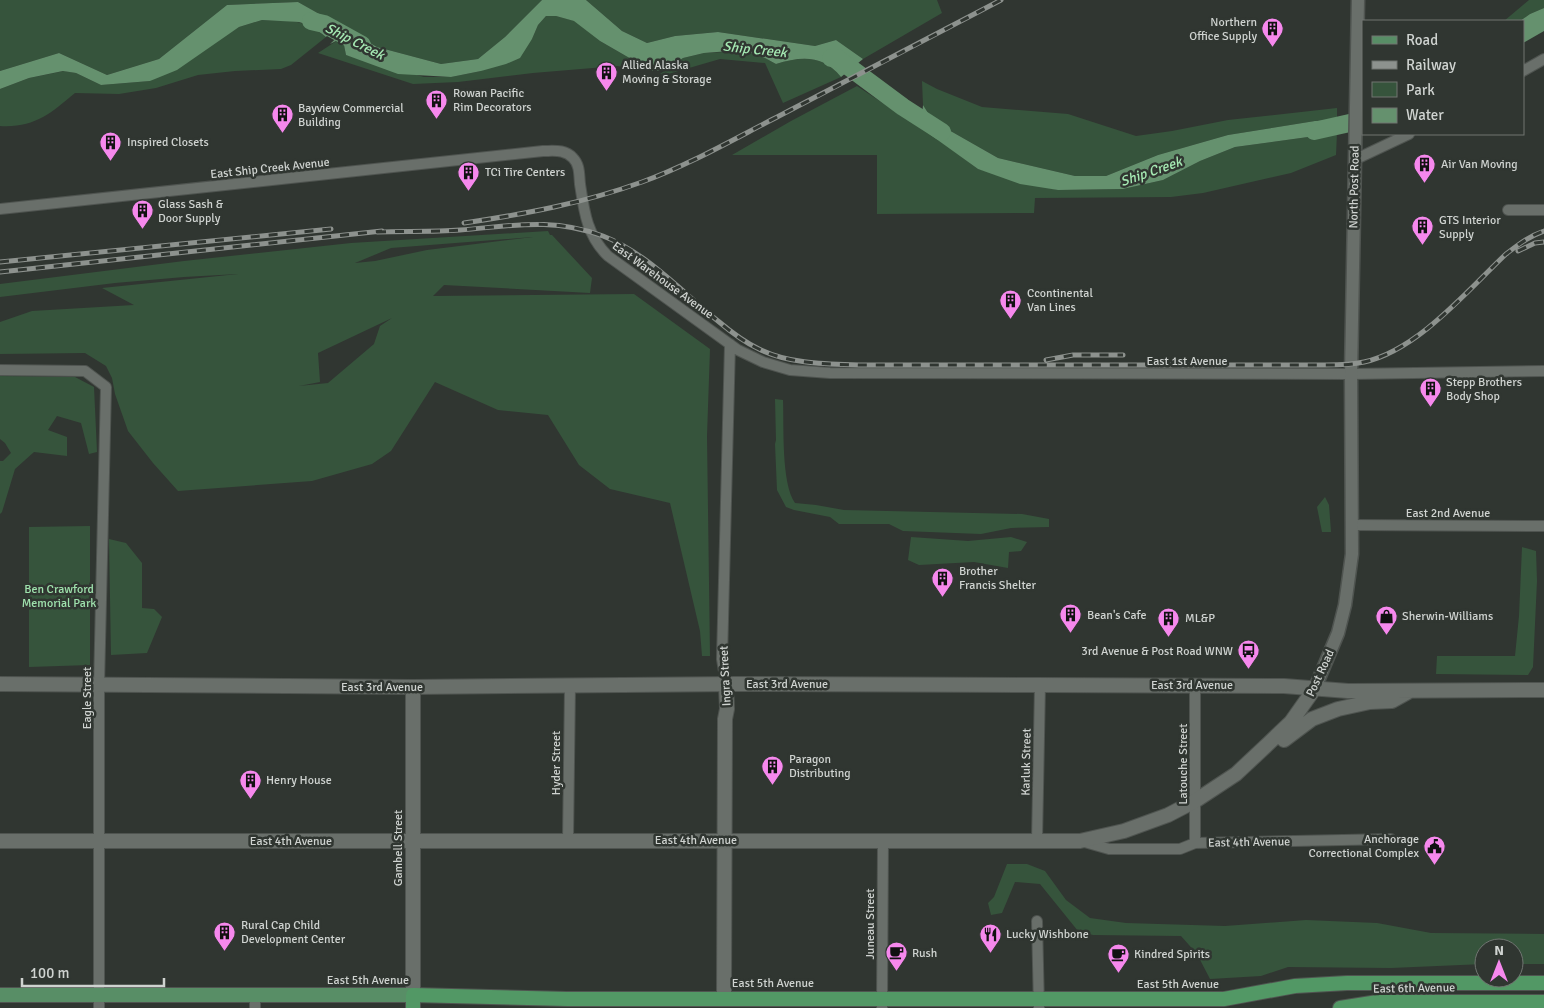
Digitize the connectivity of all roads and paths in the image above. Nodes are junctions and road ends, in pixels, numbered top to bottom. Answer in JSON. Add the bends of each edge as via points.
{"nodes":[{"id":1,"x":1358,"y":0,"type":"edge"},
{"id":2,"x":1544,"y":59,"type":"edge"},
{"id":3,"x":1524,"y":70,"type":"edge"},
{"id":4,"x":1407,"y":135,"type":"edge"},
{"id":5,"x":543,"y":151,"type":"joint"},
{"id":6,"x":1354,"y":160,"type":"junction"},
{"id":7,"x":0,"y":209,"type":"edge"},
{"id":8,"x":1508,"y":210,"type":"dead end"},
{"id":9,"x":1544,"y":210,"type":"edge"},
{"id":10,"x":730,"y":344,"type":"junction"},
{"id":11,"x":0,"y":370,"type":"edge"},
{"id":12,"x":1544,"y":371,"type":"edge"},
{"id":13,"x":830,"y":373,"type":"joint"},
{"id":14,"x":1351,"y":374,"type":"junction"},
{"id":15,"x":1352,"y":525,"type":"junction"},
{"id":16,"x":1544,"y":526,"type":"edge"},
{"id":17,"x":0,"y":684,"type":"edge"},
{"id":18,"x":726,"y":684,"type":"junction"},
{"id":19,"x":687,"y":685,"type":"junction"},
{"id":20,"x":1040,"y":685,"type":"junction"},
{"id":21,"x":1195,"y":685,"type":"junction"},
{"id":22,"x":99,"y":686,"type":"junction"},
{"id":23,"x":570,"y":686,"type":"junction"},
{"id":24,"x":413,"y":687,"type":"junction"},
{"id":25,"x":1315,"y":688,"type":"junction"},
{"id":26,"x":1411,"y":690,"type":"junction"},
{"id":27,"x":1544,"y":690,"type":"edge"},
{"id":28,"x":725,"y":718,"type":"junction"},
{"id":29,"x":1195,"y":801,"type":"junction"},
{"id":30,"x":413,"y":840,"type":"junction"},
{"id":31,"x":568,"y":840,"type":"junction"},
{"id":32,"x":725,"y":840,"type":"junction"},
{"id":33,"x":1391,"y":840,"type":"dead end"},
{"id":34,"x":0,"y":841,"type":"edge"},
{"id":35,"x":883,"y":841,"type":"junction"},
{"id":36,"x":1037,"y":841,"type":"junction"},
{"id":37,"x":1080,"y":841,"type":"junction"},
{"id":38,"x":99,"y":842,"type":"junction"},
{"id":39,"x":1195,"y":843,"type":"junction"},
{"id":40,"x":1037,"y":920,"type":"dead end"},
{"id":41,"x":1544,"y":983,"type":"edge"},
{"id":42,"x":0,"y":995,"type":"edge"},
{"id":43,"x":99,"y":1001,"type":"edge"},
{"id":44,"x":255,"y":1001,"type":"edge"},
{"id":45,"x":413,"y":1001,"type":"edge"},
{"id":46,"x":1544,"y":1002,"type":"edge"},
{"id":47,"x":724,"y":1003,"type":"edge"},
{"id":48,"x":882,"y":1003,"type":"edge"},
{"id":49,"x":1039,"y":1003,"type":"edge"},
{"id":50,"x":567,"y":1004,"type":"edge"},
{"id":51,"x":1340,"y":1008,"type":"edge"}],
"edges":[{"from":1,"to":6,"type":"street","name":"North Post Road"},
{"from":2,"to":3,"type":"street"},
{"from":4,"to":6,"type":"street"},
{"from":5,"to":7,"type":"street","name":"East Ship Creek Avenue"},
{"from":5,"to":10,"type":"street","name":"East Warehouse Avenue","via":[[567,153],[576,163],[584,212],[590,232],[601,249]]},
{"from":6,"to":14,"type":"street","name":"North Post Road"},
{"from":8,"to":9,"type":"street"},
{"from":10,"to":13,"type":"street","name":"East Warehouse Avenue","via":[[750,356],[778,366],[800,372]]},
{"from":10,"to":18,"type":"street","name":"Ingra Street","via":[[722,659]]},
{"from":11,"to":22,"type":"street","name":"Eagle Street","via":[[85,371],[106,387]]},
{"from":12,"to":14,"type":"street","name":"East 1st Avenue"},
{"from":13,"to":14,"type":"street","name":"East 1st Avenue"},
{"from":14,"to":15,"type":"street","name":"Post Road"},
{"from":15,"to":16,"type":"street","name":"East 2nd Avenue"},
{"from":15,"to":25,"type":"street","name":"Post Road","via":[[1350,578],[1345,605],[1338,632]]},
{"from":17,"to":22,"type":"main road","name":"East 3rd Avenue"},
{"from":18,"to":19,"type":"main road","name":"East 3rd Avenue"},
{"from":18,"to":20,"type":"main road","name":"East 3rd Avenue"},
{"from":18,"to":28,"type":"main road","name":"Ingra Street","via":[[728,709]]},
{"from":19,"to":23,"type":"main road","name":"East 3rd Avenue"},
{"from":19,"to":28,"type":"main road","via":[[697,691],[718,695]]},
{"from":20,"to":21,"type":"main road","name":"East 3rd Avenue"},
{"from":20,"to":36,"type":"street","name":"Karluk Street"},
{"from":21,"to":25,"type":"main road","name":"East 3rd Avenue"},
{"from":21,"to":29,"type":"street","name":"Latouche Street"},
{"from":22,"to":24,"type":"main road","name":"East 3rd Avenue"},
{"from":22,"to":38,"type":"street","name":"Eagle Street"},
{"from":23,"to":24,"type":"main road","name":"East 3rd Avenue"},
{"from":23,"to":31,"type":"street","name":"Hyder Street"},
{"from":24,"to":30,"type":"main road","name":"Gambell Street"},
{"from":25,"to":26,"type":"main road","name":"East 3rd Avenue"},
{"from":25,"to":29,"type":"main road","name":"Post Road","via":[[1291,722],[1236,774]]},
{"from":26,"to":27,"type":"main road","name":"East 3rd Avenue"},
{"from":26,"to":29,"type":"main road","via":[[1392,702],[1370,702],[1338,709],[1312,720],[1238,778]]},
{"from":28,"to":32,"type":"main road","name":"Ingra Street"},
{"from":29,"to":37,"type":"main road","name":"Post Road","via":[[1124,831]]},
{"from":29,"to":39,"type":"street","name":"Latouche Street"},
{"from":30,"to":31,"type":"main road","name":"East 4th Avenue"},
{"from":30,"to":38,"type":"main road","name":"East 4th Avenue"},
{"from":30,"to":45,"type":"main road","name":"Gambell Street"},
{"from":31,"to":32,"type":"main road","name":"East 4th Avenue"},
{"from":32,"to":35,"type":"main road","name":"East 4th Avenue"},
{"from":32,"to":47,"type":"main road","name":"Ingra Street"},
{"from":33,"to":39,"type":"street","name":"East 4th Avenue"},
{"from":34,"to":38,"type":"main road","name":"East 4th Avenue"},
{"from":35,"to":36,"type":"main road","name":"East 4th Avenue"},
{"from":35,"to":48,"type":"street","name":"Juneau Street"},
{"from":36,"to":37,"type":"main road","name":"East 4th Avenue"},
{"from":37,"to":39,"type":"street","name":"East 4th Avenue","via":[[1109,849],[1180,849]]},
{"from":38,"to":43,"type":"street","name":"Eagle Street"},
{"from":40,"to":49,"type":"street"},
{"from":41,"to":49,"type":"highway","name":"East 5th Avenue","via":[[1347,983],[1295,986],[1224,999]]},
{"from":42,"to":43,"type":"main road","name":"East 5th Avenue"},
{"from":43,"to":44,"type":"main road","name":"East 5th Avenue"},
{"from":44,"to":45,"type":"main road","name":"East 5th Avenue"},
{"from":45,"to":50,"type":"highway","name":"East 5th Avenue"},
{"from":46,"to":51,"type":"highway","name":"East 6th Avenue","via":[[1378,1002]]},
{"from":47,"to":48,"type":"highway","name":"East 5th Avenue"},
{"from":47,"to":50,"type":"highway","name":"East 5th Avenue"},
{"from":48,"to":49,"type":"highway","name":"East 5th Avenue"}]}
